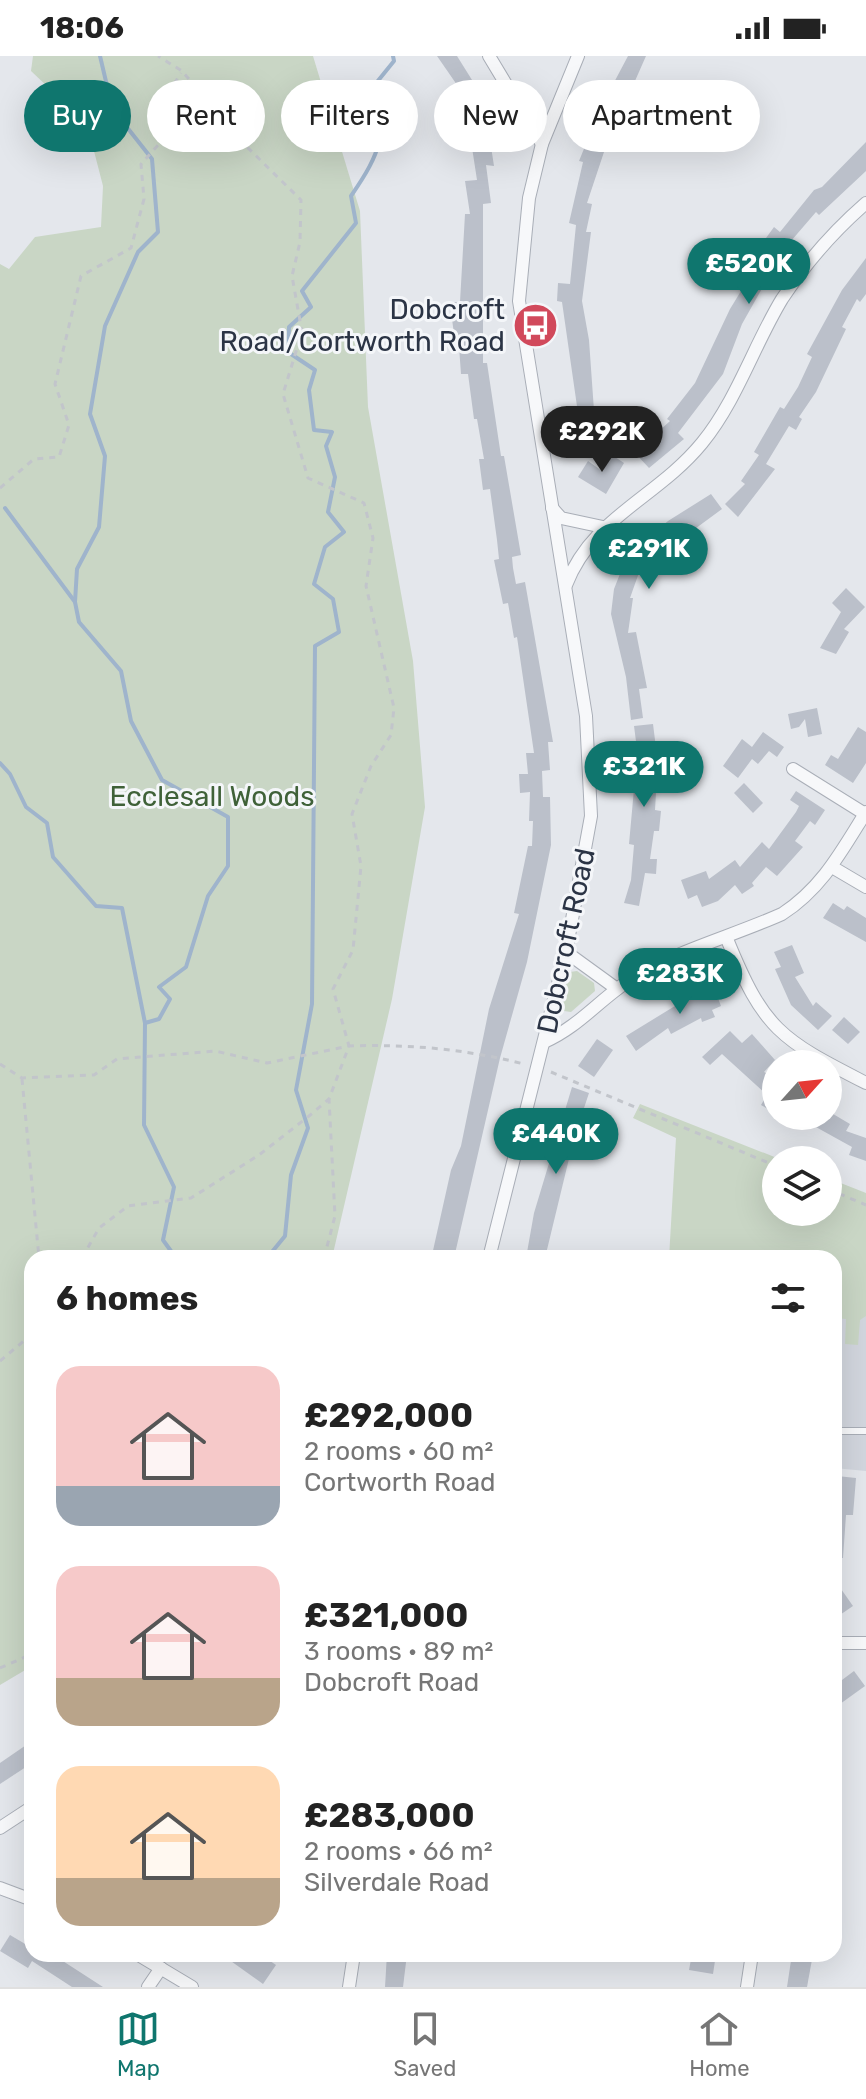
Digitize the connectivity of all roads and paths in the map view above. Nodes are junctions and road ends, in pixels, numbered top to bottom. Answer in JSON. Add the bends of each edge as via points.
{"nodes":[{"id":1,"x":158,"y":56,"type":"edge"},
{"id":2,"x":489,"y":56,"type":"edge"},
{"id":3,"x":578,"y":56,"type":"edge"},
{"id":4,"x":182,"y":71,"type":"junction"},
{"id":5,"x":503,"y":80,"type":"edge"},
{"id":6,"x":547,"y":132,"type":"edge"},
{"id":7,"x":540,"y":152,"type":"edge"},
{"id":8,"x":866,"y":203,"type":"edge"},
{"id":9,"x":0,"y":488,"type":"edge"},
{"id":10,"x":551,"y":507,"type":"junction"},
{"id":11,"x":603,"y":527,"type":"junction"},
{"id":12,"x":565,"y":588,"type":"junction"},
{"id":13,"x":793,"y":769,"type":"dead end"},
{"id":14,"x":865,"y":813,"type":"edge"},
{"id":15,"x":832,"y":867,"type":"junction"},
{"id":16,"x":866,"y":887,"type":"edge"},
{"id":17,"x":727,"y":939,"type":"junction"},
{"id":18,"x":566,"y":952,"type":"junction"},
{"id":19,"x":617,"y":989,"type":"junction"},
{"id":20,"x":544,"y":1042,"type":"junction"},
{"id":21,"x":349,"y":1046,"type":"junction"},
{"id":22,"x":0,"y":1064,"type":"edge"},
{"id":23,"x":538,"y":1067,"type":"junction"},
{"id":24,"x":22,"y":1078,"type":"junction"},
{"id":25,"x":866,"y":1083,"type":"edge"},
{"id":26,"x":329,"y":1099,"type":"junction"},
{"id":27,"x":762,"y":1160,"type":"edge"},
{"id":28,"x":842,"y":1195,"type":"edge"},
{"id":29,"x":866,"y":1205,"type":"edge"},
{"id":30,"x":38,"y":1250,"type":"edge"},
{"id":31,"x":87,"y":1250,"type":"edge"},
{"id":32,"x":326,"y":1250,"type":"edge"},
{"id":33,"x":491,"y":1250,"type":"edge"},
{"id":34,"x":24,"y":1341,"type":"edge"},
{"id":35,"x":0,"y":1361,"type":"edge"},
{"id":36,"x":842,"y":1431,"type":"edge"},
{"id":37,"x":866,"y":1431,"type":"edge"},
{"id":38,"x":842,"y":1643,"type":"edge"},
{"id":39,"x":866,"y":1643,"type":"edge"},
{"id":40,"x":24,"y":1658,"type":"edge"},
{"id":41,"x":0,"y":1668,"type":"edge"},
{"id":42,"x":24,"y":1812,"type":"edge"},
{"id":43,"x":0,"y":1828,"type":"edge"},
{"id":44,"x":0,"y":1888,"type":"edge"},
{"id":45,"x":24,"y":1897,"type":"edge"},
{"id":46,"x":151,"y":1962,"type":"edge"},
{"id":47,"x":353,"y":1962,"type":"edge"},
{"id":48,"x":751,"y":1962,"type":"edge"},
{"id":49,"x":161,"y":1968,"type":"junction"},
{"id":50,"x":148,"y":1987,"type":"edge"},
{"id":51,"x":192,"y":1987,"type":"edge"},
{"id":52,"x":349,"y":1987,"type":"edge"},
{"id":53,"x":747,"y":1987,"type":"edge"}],
"edges":[{"from":1,"to":4,"type":"path"},
{"from":2,"to":5,"type":"street"},
{"from":3,"to":6,"type":"street","name":"Dobcroft Road"},
{"from":4,"to":9,"type":"path","via":[[162,102],[159,144],[141,164],[144,199],[131,248],[81,276],[55,384],[69,425],[59,457],[34,459]]},
{"from":4,"to":21,"type":"path","via":[[301,200],[292,276],[302,332],[283,394],[308,478],[364,503],[373,538],[366,586],[394,708],[391,735],[371,766],[352,814],[361,866],[353,950],[333,989]]},
{"from":7,"to":10,"type":"street","name":"Dobcroft Road","via":[[529,198],[519,301]]},
{"from":8,"to":11,"type":"street","via":[[819,251],[781,301],[704,441],[661,485]]},
{"from":10,"to":11,"type":"street","via":[[561,518]]},
{"from":10,"to":12,"type":"street","name":"Dobcroft Road"},
{"from":11,"to":12,"type":"street","via":[[575,561]]},
{"from":12,"to":18,"type":"street","name":"Dobcroft Road","via":[[586,716],[591,791],[585,862]]},
{"from":13,"to":14,"type":"street"},
{"from":14,"to":15,"type":"street"},
{"from":15,"to":16,"type":"street"},
{"from":15,"to":17,"type":"street","via":[[802,901]]},
{"from":17,"to":19,"type":"street","via":[[641,973]]},
{"from":17,"to":25,"type":"street","via":[[752,999],[786,1039]]},
{"from":18,"to":19,"type":"street"},
{"from":18,"to":20,"type":"street","name":"Dobcroft Road"},
{"from":19,"to":20,"type":"street","via":[[569,1032]]},
{"from":20,"to":23,"type":"street","name":"Dobcroft Road"},
{"from":21,"to":23,"type":"path","via":[[405,1044],[473,1051]]},
{"from":21,"to":24,"type":"path","via":[[267,1063],[215,1051],[117,1059],[94,1075]]},
{"from":21,"to":26,"type":"path"},
{"from":22,"to":24,"type":"path"},
{"from":23,"to":27,"type":"path"},
{"from":23,"to":33,"type":"street","name":"Dobcroft Road"},
{"from":24,"to":30,"type":"path"},
{"from":26,"to":31,"type":"path","via":[[259,1155],[191,1198],[128,1206],[99,1228]]},
{"from":26,"to":32,"type":"path","via":[[335,1216]]},
{"from":28,"to":29,"type":"path"},
{"from":34,"to":35,"type":"path"},
{"from":36,"to":37,"type":"lane"},
{"from":38,"to":39,"type":"street"},
{"from":40,"to":41,"type":"path"},
{"from":42,"to":43,"type":"street"},
{"from":44,"to":45,"type":"street"},
{"from":46,"to":49,"type":"street"},
{"from":47,"to":52,"type":"street"},
{"from":48,"to":53,"type":"street"},
{"from":49,"to":50,"type":"street"},
{"from":49,"to":51,"type":"street"}]}
